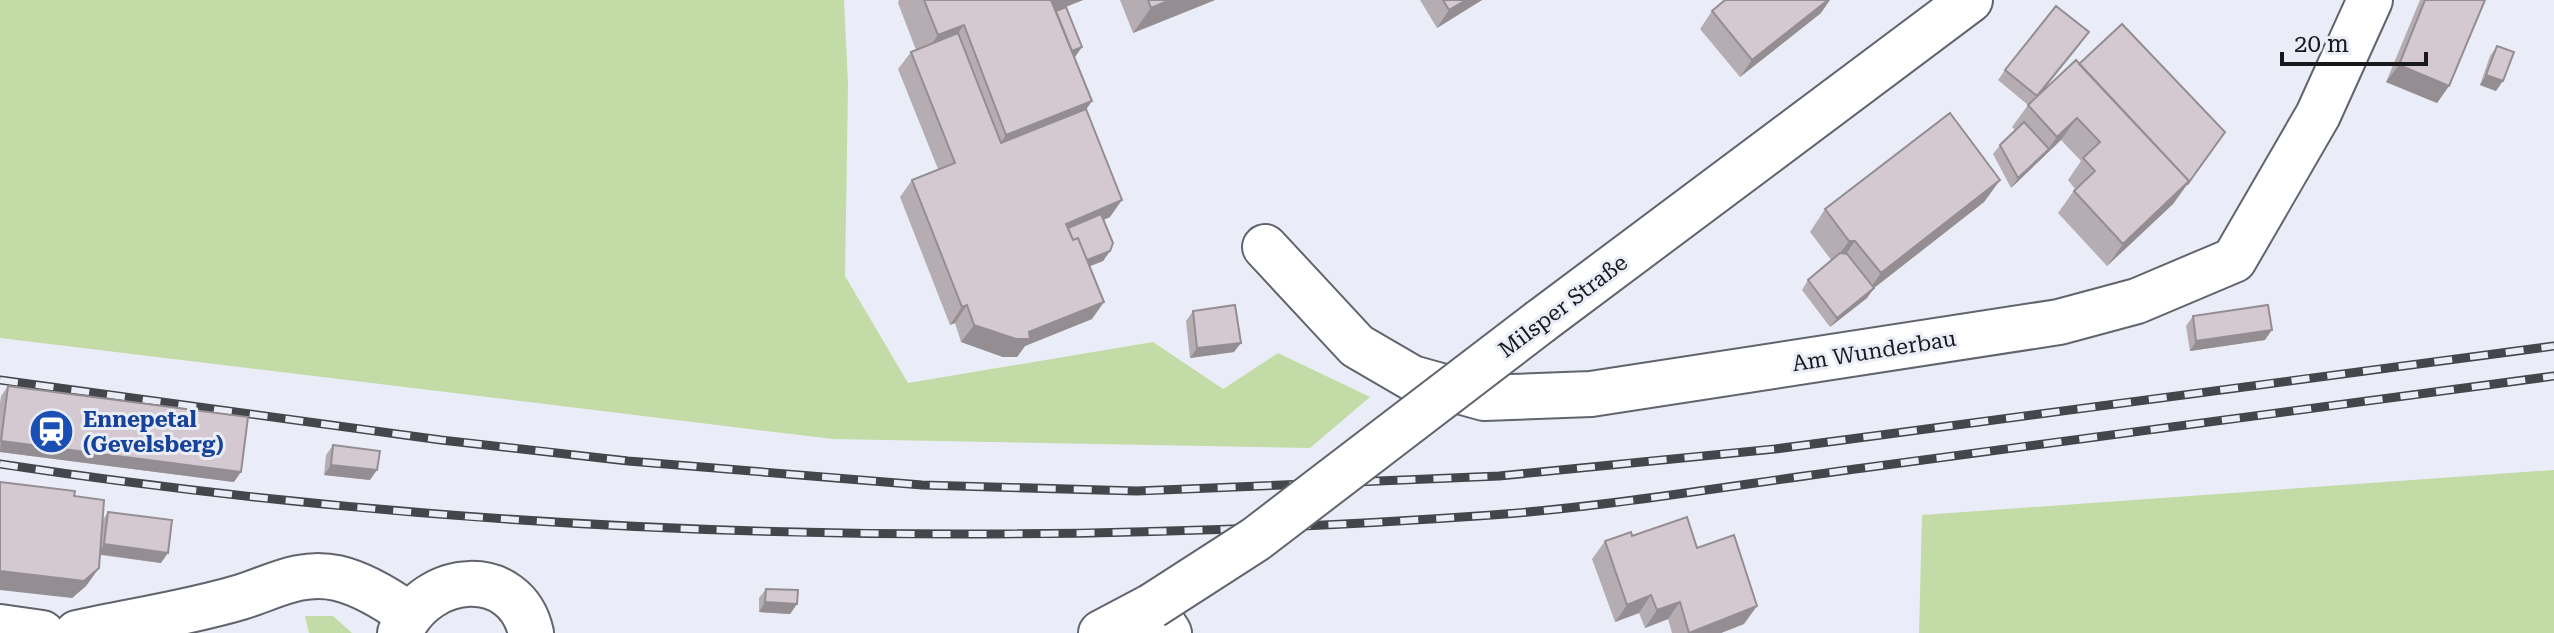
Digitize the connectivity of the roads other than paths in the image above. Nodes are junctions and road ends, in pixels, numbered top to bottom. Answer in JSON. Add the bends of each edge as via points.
{"nodes":[{"id":1,"x":2370,"y":0,"type":"edge"},
{"id":2,"x":1949,"y":7,"type":"edge"},
{"id":3,"x":1265,"y":247,"type":"dead end"},
{"id":4,"x":1160,"y":620,"type":"edge"},
{"id":5,"x":404,"y":623,"type":"edge"},
{"id":6,"x":0,"y":627,"type":"edge"},
{"id":7,"x":42,"y":633,"type":"edge"},
{"id":8,"x":77,"y":633,"type":"edge"},
{"id":9,"x":531,"y":633,"type":"edge"},
{"id":10,"x":1101,"y":633,"type":"edge"}],
"edges":[{"from":1,"to":3,"type":"street","name":"Am Wunderbau","via":[[2318,115],[2234,260],[2137,301],[2059,322],[1591,394],[1484,398],[1412,378],[1357,346]]},
{"from":2,"to":4,"type":"street","name":"Milsper Straße","bridge":true,"via":[[1256,539]]},
{"from":4,"to":10,"type":"street","name":"Milsper Straße"},
{"from":5,"to":8,"type":"street","via":[[381,595],[337,578],[310,576],[241,597]]},
{"from":5,"to":9,"type":"street","via":[[423,598],[462,583],[503,594],[519,609]]},
{"from":6,"to":7,"type":"street"}]}
